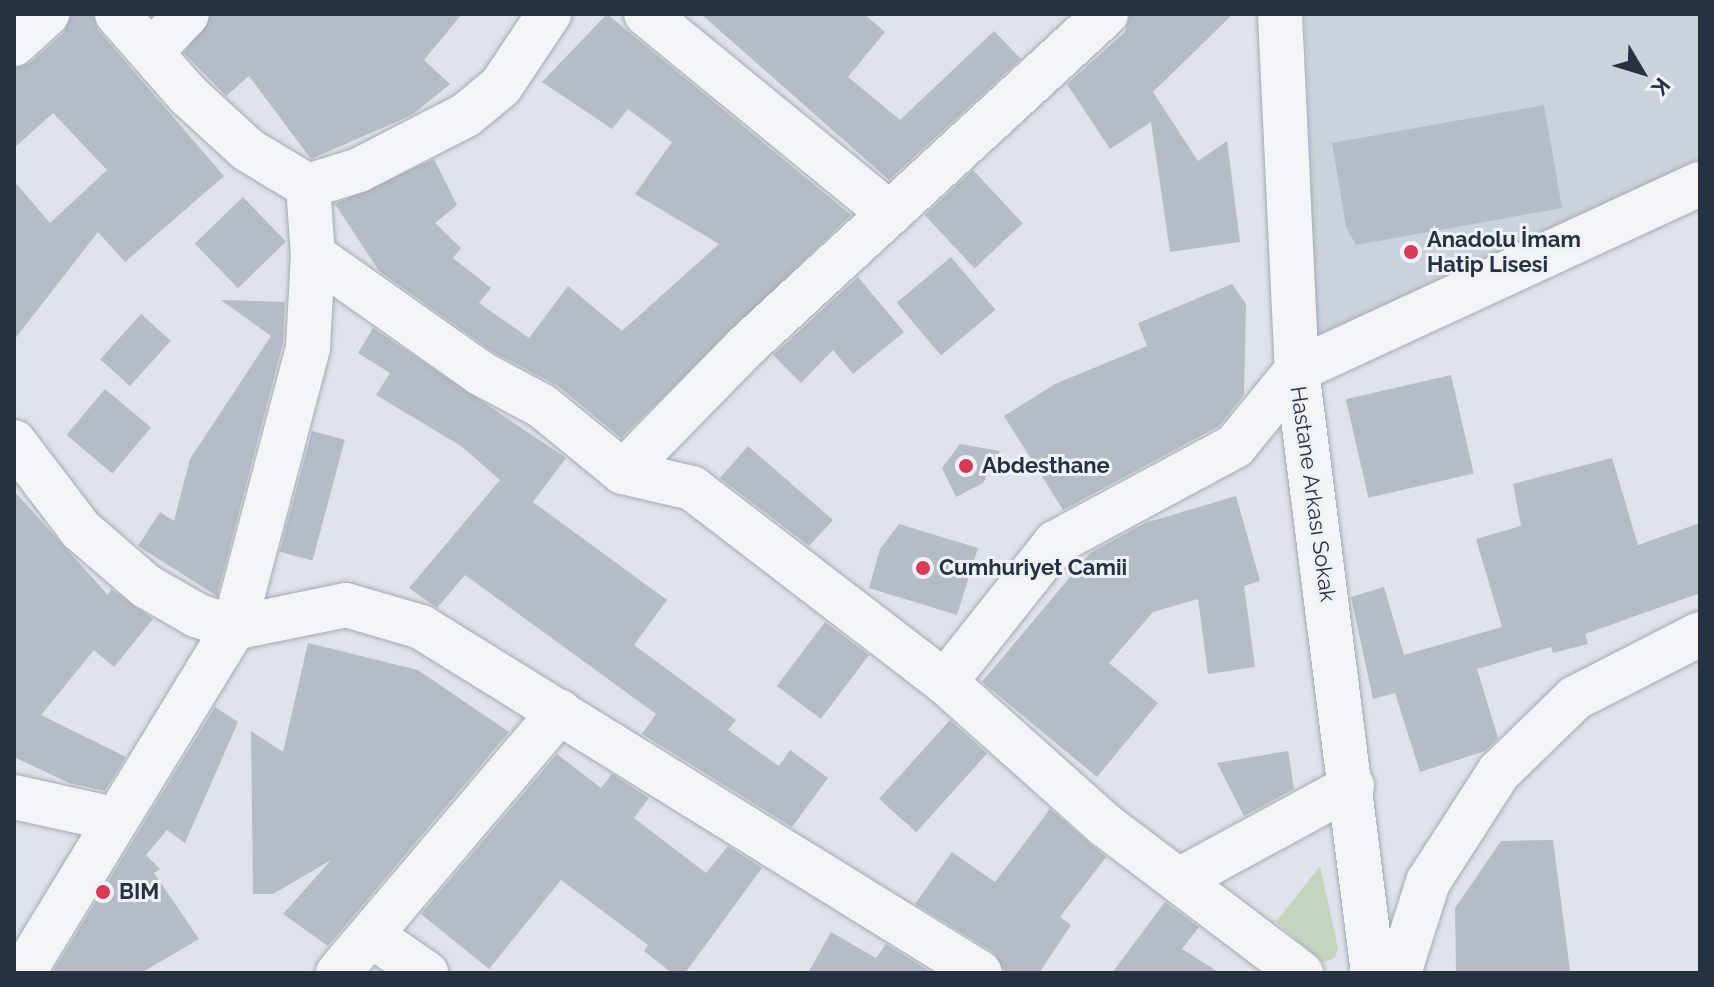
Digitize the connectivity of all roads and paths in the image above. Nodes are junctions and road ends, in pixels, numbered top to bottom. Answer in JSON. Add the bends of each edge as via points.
{"nodes":[{"id":1,"x":47,"y":14,"type":"edge"},
{"id":2,"x":117,"y":14,"type":"edge"},
{"id":3,"x":187,"y":14,"type":"edge"},
{"id":4,"x":549,"y":14,"type":"edge"},
{"id":5,"x":646,"y":14,"type":"edge"},
{"id":6,"x":1106,"y":14,"type":"edge"},
{"id":7,"x":1280,"y":14,"type":"edge"},
{"id":8,"x":14,"y":44,"type":"edge"},
{"id":9,"x":151,"y":52,"type":"junction"},
{"id":10,"x":1700,"y":184,"type":"edge"},
{"id":11,"x":308,"y":186,"type":"junction"},
{"id":12,"x":890,"y":214,"type":"junction"},
{"id":13,"x":313,"y":255,"type":"junction"},
{"id":14,"x":1297,"y":370,"type":"junction"},
{"id":15,"x":14,"y":442,"type":"edge"},
{"id":16,"x":623,"y":472,"type":"junction"},
{"id":17,"x":234,"y":628,"type":"junction"},
{"id":18,"x":1700,"y":634,"type":"edge"},
{"id":19,"x":945,"y":682,"type":"junction"},
{"id":20,"x":560,"y":711,"type":"junction"},
{"id":21,"x":1352,"y":786,"type":"junction"},
{"id":22,"x":14,"y":797,"type":"edge"},
{"id":23,"x":114,"y":819,"type":"junction"},
{"id":24,"x":1179,"y":880,"type":"junction"},
{"id":25,"x":371,"y":935,"type":"junction"},
{"id":26,"x":23,"y":973,"type":"edge"},
{"id":27,"x":338,"y":973,"type":"edge"},
{"id":28,"x":426,"y":973,"type":"edge"},
{"id":29,"x":980,"y":973,"type":"edge"},
{"id":30,"x":1301,"y":973,"type":"edge"},
{"id":31,"x":1373,"y":973,"type":"edge"},
{"id":32,"x":1399,"y":973,"type":"edge"}],
"edges":[{"from":1,"to":8,"type":"street"},
{"from":2,"to":9,"type":"street"},
{"from":3,"to":9,"type":"street"},
{"from":4,"to":11,"type":"street","via":[[501,86],[466,115],[359,170]]},
{"from":5,"to":12,"type":"street"},
{"from":6,"to":12,"type":"street"},
{"from":7,"to":14,"type":"street","name":"Hastane Arkası Sokak"},
{"from":9,"to":11,"type":"street","via":[[248,150]]},
{"from":10,"to":14,"type":"street"},
{"from":11,"to":13,"type":"street"},
{"from":12,"to":16,"type":"street","via":[[746,346]]},
{"from":13,"to":16,"type":"street","via":[[480,373],[542,406]]},
{"from":13,"to":17,"type":"street","via":[[308,347]]},
{"from":14,"to":19,"type":"street","via":[[1235,446],[1055,543]]},
{"from":14,"to":21,"type":"street","name":"Hastane Arkası Sokak"},
{"from":15,"to":17,"type":"street","via":[[81,530],[146,586]]},
{"from":16,"to":19,"type":"street","via":[[692,488]]},
{"from":17,"to":20,"type":"street","via":[[323,608],[366,608],[445,640]]},
{"from":17,"to":23,"type":"street"},
{"from":18,"to":32,"type":"street","via":[[1575,698],[1499,772],[1428,882]]},
{"from":19,"to":24,"type":"street","via":[[1105,825]]},
{"from":20,"to":25,"type":"street"},
{"from":20,"to":29,"type":"street","via":[[844,894]]},
{"from":21,"to":24,"type":"street"},
{"from":21,"to":31,"type":"street","name":"Hastane Arkası Sokak"},
{"from":22,"to":23,"type":"street"},
{"from":23,"to":26,"type":"street","via":[[67,907]]},
{"from":24,"to":30,"type":"street"},
{"from":25,"to":27,"type":"street"},
{"from":25,"to":28,"type":"street"}]}
